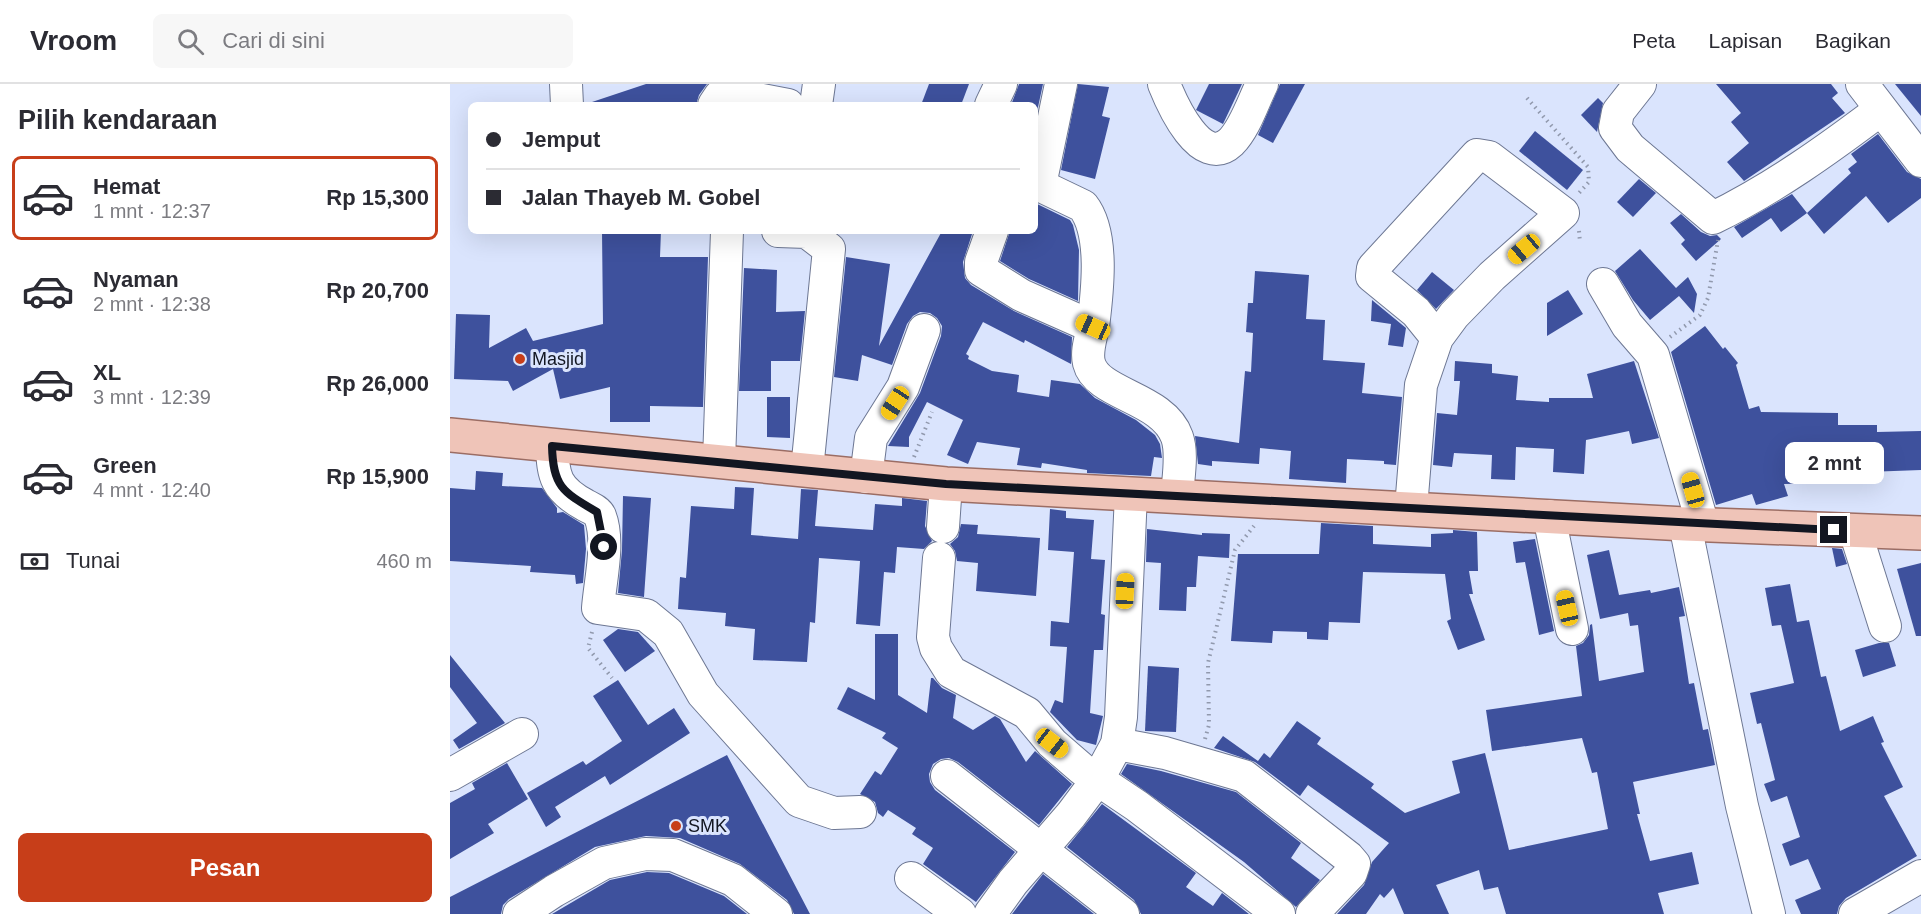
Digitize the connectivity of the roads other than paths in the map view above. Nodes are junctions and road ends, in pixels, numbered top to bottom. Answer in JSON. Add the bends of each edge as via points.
{"nodes":[{"id":1,"x":566,"y":84,"type":"edge"},
{"id":2,"x":819,"y":84,"type":"edge"},
{"id":3,"x":1001,"y":84,"type":"edge"},
{"id":4,"x":1061,"y":84,"type":"edge"},
{"id":5,"x":1164,"y":84,"type":"edge"},
{"id":6,"x":1262,"y":84,"type":"edge"},
{"id":7,"x":1640,"y":84,"type":"edge"},
{"id":8,"x":1862,"y":84,"type":"edge"},
{"id":9,"x":567,"y":102,"type":"edge"},
{"id":10,"x":716,"y":102,"type":"edge"},
{"id":11,"x":772,"y":102,"type":"edge"},
{"id":12,"x":816,"y":102,"type":"edge"},
{"id":13,"x":992,"y":102,"type":"edge"},
{"id":14,"x":1880,"y":110,"type":"junction"},
{"id":15,"x":1921,"y":161,"type":"edge"},
{"id":16,"x":1038,"y":184,"type":"edge"},
{"id":17,"x":727,"y":234,"type":"edge"},
{"id":18,"x":810,"y":234,"type":"edge"},
{"id":19,"x":991,"y":234,"type":"edge"},
{"id":20,"x":1603,"y":284,"type":"dead end"},
{"id":21,"x":1093,"y":327,"type":"junction"},
{"id":22,"x":924,"y":330,"type":"dead end"},
{"id":23,"x":1437,"y":338,"type":"junction"},
{"id":24,"x":450,"y":435,"type":"edge"},
{"id":25,"x":552,"y":446,"type":"junction"},
{"id":26,"x":719,"y":461,"type":"junction"},
{"id":27,"x":807,"y":470,"type":"junction"},
{"id":28,"x":866,"y":477,"type":"junction"},
{"id":29,"x":946,"y":484,"type":"junction"},
{"id":30,"x":1131,"y":494,"type":"junction"},
{"id":31,"x":1178,"y":496,"type":"junction"},
{"id":32,"x":1412,"y":508,"type":"junction"},
{"id":33,"x":1549,"y":516,"type":"junction"},
{"id":34,"x":1694,"y":525,"type":"junction"},
{"id":35,"x":943,"y":527,"type":"dead end"},
{"id":36,"x":1855,"y":531,"type":"junction"},
{"id":37,"x":1921,"y":532,"type":"edge"},
{"id":38,"x":939,"y":558,"type":"dead end"},
{"id":39,"x":1885,"y":626,"type":"dead end"},
{"id":40,"x":1572,"y":629,"type":"dead end"},
{"id":41,"x":522,"y":734,"type":"dead end"},
{"id":42,"x":1117,"y":744,"type":"junction"},
{"id":43,"x":450,"y":774,"type":"edge"},
{"id":44,"x":947,"y":776,"type":"dead end"},
{"id":45,"x":1098,"y":779,"type":"junction"},
{"id":46,"x":861,"y":812,"type":"dead end"},
{"id":47,"x":1040,"y":851,"type":"junction"},
{"id":48,"x":1921,"y":876,"type":"edge"},
{"id":49,"x":911,"y":878,"type":"dead end"},
{"id":50,"x":519,"y":914,"type":"edge"},
{"id":51,"x":776,"y":914,"type":"edge"},
{"id":52,"x":960,"y":914,"type":"edge"},
{"id":53,"x":990,"y":914,"type":"edge"},
{"id":54,"x":1123,"y":914,"type":"edge"},
{"id":55,"x":1279,"y":914,"type":"edge"},
{"id":56,"x":1312,"y":914,"type":"edge"},
{"id":57,"x":1769,"y":914,"type":"edge"},
{"id":58,"x":1855,"y":914,"type":"edge"}],
"edges":[{"from":1,"to":9,"type":"street"},
{"from":2,"to":12,"type":"street"},
{"from":3,"to":13,"type":"street"},
{"from":4,"to":16,"type":"street"},
{"from":5,"to":6,"type":"street","via":[[1192,135],[1201,144],[1217,148],[1230,143],[1239,131]]},
{"from":7,"to":14,"type":"street","via":[[1618,112],[1615,128],[1630,148],[1713,218],[1750,200],[1822,154]]},
{"from":8,"to":14,"type":"street"},
{"from":10,"to":11,"type":"street","via":[[726,93]]},
{"from":14,"to":15,"type":"street"},
{"from":16,"to":21,"type":"street","via":[[1083,206],[1097,236]]},
{"from":17,"to":26,"type":"street"},
{"from":18,"to":27,"type":"street","via":[[830,249]]},
{"from":19,"to":21,"type":"street","via":[[981,270],[1021,295]]},
{"from":20,"to":34,"type":"street","via":[[1627,325],[1653,355]]},
{"from":21,"to":31,"type":"street","via":[[1088,361],[1094,375],[1143,402],[1173,428],[1178,439]]},
{"from":22,"to":28,"type":"street","via":[[903,387],[869,444]]},
{"from":23,"to":23,"type":"street","via":[[1484,284],[1563,213],[1489,157],[1477,155],[1373,268],[1372,276],[1416,312]]},
{"from":23,"to":32,"type":"street","via":[[1421,385]]},
{"from":24,"to":25,"type":"main road"},
{"from":25,"to":26,"type":"main road"},
{"from":25,"to":46,"type":"street","via":[[552,473],[556,480],[575,500],[600,517],[604,547],[598,608],[646,615],[668,633],[703,694],[799,801],[834,813]]},
{"from":26,"to":27,"type":"main road"},
{"from":27,"to":28,"type":"main road"},
{"from":28,"to":29,"type":"main road"},
{"from":29,"to":30,"type":"main road"},
{"from":29,"to":35,"type":"street"},
{"from":30,"to":31,"type":"main road"},
{"from":30,"to":42,"type":"street"},
{"from":31,"to":32,"type":"main road"},
{"from":32,"to":33,"type":"main road"},
{"from":33,"to":34,"type":"main road"},
{"from":33,"to":40,"type":"street"},
{"from":34,"to":36,"type":"main road"},
{"from":34,"to":57,"type":"street","via":[[1742,806]]},
{"from":36,"to":37,"type":"main road"},
{"from":36,"to":39,"type":"street"},
{"from":38,"to":45,"type":"street","via":[[933,637],[951,672],[1027,713],[1052,743]]},
{"from":41,"to":43,"type":"street"},
{"from":42,"to":45,"type":"street"},
{"from":42,"to":56,"type":"street","via":[[1244,776],[1351,861],[1351,873]]},
{"from":44,"to":47,"type":"street"},
{"from":45,"to":47,"type":"street"},
{"from":45,"to":55,"type":"street"},
{"from":47,"to":53,"type":"street"},
{"from":47,"to":54,"type":"street"},
{"from":48,"to":58,"type":"street"},
{"from":49,"to":52,"type":"street"},
{"from":50,"to":51,"type":"street","via":[[604,863],[645,854],[673,855],[733,880]]}]}
